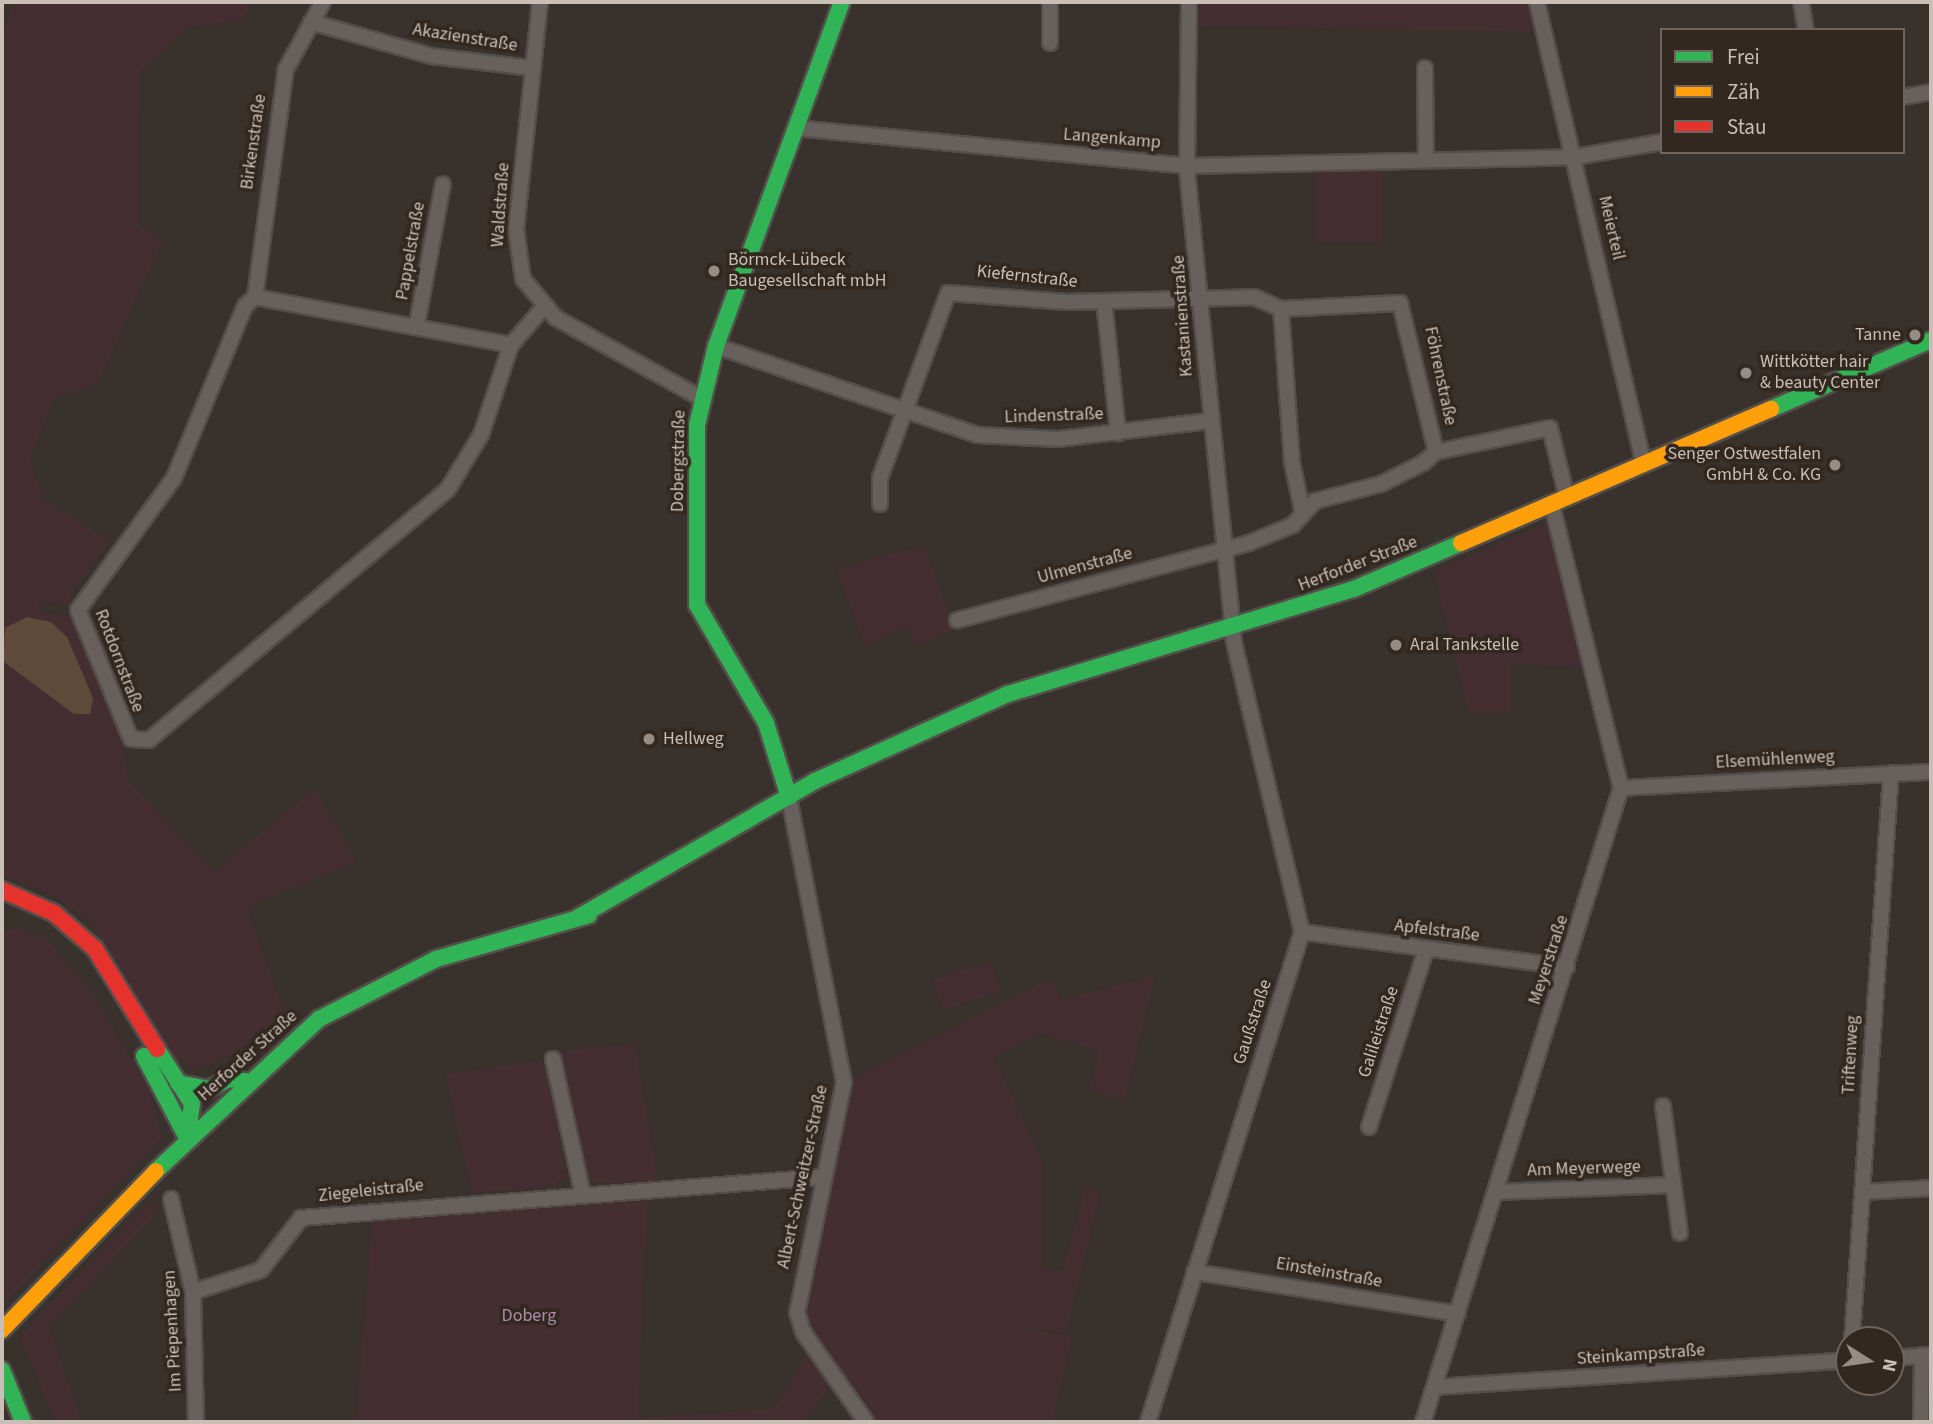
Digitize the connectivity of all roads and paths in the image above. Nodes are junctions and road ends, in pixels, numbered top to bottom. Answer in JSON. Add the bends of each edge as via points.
{"nodes":[{"id":1,"x":323,"y":2,"type":"edge"},
{"id":2,"x":540,"y":2,"type":"edge"},
{"id":3,"x":842,"y":2,"type":"edge"},
{"id":4,"x":1050,"y":2,"type":"edge"},
{"id":5,"x":1189,"y":2,"type":"edge"},
{"id":6,"x":1537,"y":2,"type":"edge"},
{"id":7,"x":1801,"y":2,"type":"edge"},
{"id":8,"x":311,"y":22,"type":"junction"},
{"id":9,"x":1806,"y":28,"type":"edge"},
{"id":10,"x":1050,"y":43,"type":"dead end"},
{"id":11,"x":532,"y":68,"type":"junction"},
{"id":12,"x":1425,"y":68,"type":"dead end"},
{"id":13,"x":1931,"y":92,"type":"edge"},
{"id":14,"x":1905,"y":97,"type":"edge"},
{"id":15,"x":795,"y":128,"type":"junction"},
{"id":16,"x":1660,"y":142,"type":"edge"},
{"id":17,"x":1575,"y":157,"type":"junction"},
{"id":18,"x":1426,"y":160,"type":"junction"},
{"id":19,"x":1187,"y":166,"type":"junction"},
{"id":20,"x":443,"y":184,"type":"dead end"},
{"id":21,"x":255,"y":297,"type":"junction"},
{"id":22,"x":1198,"y":298,"type":"junction"},
{"id":23,"x":1104,"y":301,"type":"junction"},
{"id":24,"x":543,"y":308,"type":"junction"},
{"id":25,"x":1281,"y":309,"type":"junction"},
{"id":26,"x":417,"y":324,"type":"junction"},
{"id":27,"x":1931,"y":341,"type":"edge"},
{"id":28,"x":511,"y":345,"type":"junction"},
{"id":29,"x":716,"y":346,"type":"junction"},
{"id":30,"x":699,"y":397,"type":"junction"},
{"id":31,"x":902,"y":411,"type":"junction"},
{"id":32,"x":1210,"y":421,"type":"junction"},
{"id":33,"x":1118,"y":433,"type":"junction"},
{"id":34,"x":1436,"y":452,"type":"junction"},
{"id":35,"x":1644,"y":464,"type":"junction"},
{"id":36,"x":1559,"y":501,"type":"junction"},
{"id":37,"x":880,"y":504,"type":"dead end"},
{"id":38,"x":1303,"y":514,"type":"junction"},
{"id":39,"x":1224,"y":548,"type":"junction"},
{"id":40,"x":957,"y":620,"type":"dead end"},
{"id":41,"x":1233,"y":627,"type":"junction"},
{"id":42,"x":1931,"y":772,"type":"edge"},
{"id":43,"x":1891,"y":773,"type":"junction"},
{"id":44,"x":1621,"y":788,"type":"junction"},
{"id":45,"x":789,"y":797,"type":"junction"},
{"id":46,"x":2,"y":890,"type":"edge"},
{"id":47,"x":2,"y":911,"type":"edge"},
{"id":48,"x":1302,"y":932,"type":"junction"},
{"id":49,"x":1426,"y":949,"type":"junction"},
{"id":50,"x":1567,"y":967,"type":"junction"},
{"id":51,"x":553,"y":1059,"type":"dead end"},
{"id":52,"x":246,"y":1081,"type":"junction"},
{"id":53,"x":178,"y":1083,"type":"junction"},
{"id":54,"x":1663,"y":1106,"type":"dead end"},
{"id":55,"x":1369,"y":1127,"type":"dead end"},
{"id":56,"x":187,"y":1139,"type":"junction"},
{"id":57,"x":822,"y":1177,"type":"junction"},
{"id":58,"x":1673,"y":1185,"type":"junction"},
{"id":59,"x":1931,"y":1188,"type":"edge"},
{"id":60,"x":1497,"y":1192,"type":"junction"},
{"id":61,"x":1863,"y":1192,"type":"junction"},
{"id":62,"x":583,"y":1196,"type":"junction"},
{"id":63,"x":171,"y":1199,"type":"dead end"},
{"id":64,"x":1680,"y":1233,"type":"dead end"},
{"id":65,"x":1195,"y":1272,"type":"junction"},
{"id":66,"x":193,"y":1292,"type":"junction"},
{"id":67,"x":1458,"y":1314,"type":"junction"},
{"id":68,"x":1853,"y":1326,"type":"edge"},
{"id":69,"x":5,"y":1327,"type":"edge"},
{"id":70,"x":1927,"y":1355,"type":"edge"},
{"id":71,"x":1905,"y":1357,"type":"edge"},
{"id":72,"x":1835,"y":1361,"type":"edge"},
{"id":73,"x":2,"y":1370,"type":"edge"},
{"id":74,"x":1435,"y":1387,"type":"junction"},
{"id":75,"x":23,"y":1422,"type":"edge"},
{"id":76,"x":196,"y":1422,"type":"edge"},
{"id":77,"x":866,"y":1422,"type":"edge"},
{"id":78,"x":1148,"y":1422,"type":"edge"},
{"id":79,"x":1423,"y":1422,"type":"edge"},
{"id":80,"x":1921,"y":1422,"type":"edge"}],
"edges":[{"from":1,"to":8,"type":"street","name":"Birkenstraße"},
{"from":2,"to":11,"type":"street","name":"Waldstraße"},
{"from":3,"to":15,"type":"main road","name":"Dobergstraße"},
{"from":4,"to":10,"type":"street"},
{"from":5,"to":19,"type":"street","name":"Kastanienstraße"},
{"from":6,"to":17,"type":"street","name":"Meierteil"},
{"from":7,"to":9,"type":"street"},
{"from":8,"to":11,"type":"street","name":"Akazienstraße","via":[[431,56]]},
{"from":8,"to":21,"type":"street","name":"Birkenstraße","via":[[286,69]]},
{"from":11,"to":24,"type":"street","name":"Waldstraße","via":[[515,249],[523,279]]},
{"from":12,"to":18,"type":"street"},
{"from":13,"to":14,"type":"street"},
{"from":15,"to":19,"type":"street","name":"Langenkamp"},
{"from":15,"to":29,"type":"main road","name":"Dobergstraße"},
{"from":16,"to":17,"type":"street","name":"Langenkamp"},
{"from":17,"to":18,"type":"street","name":"Langenkamp"},
{"from":17,"to":35,"type":"street","name":"Meierteil"},
{"from":18,"to":19,"type":"street","name":"Langenkamp"},
{"from":19,"to":22,"type":"street","name":"Kastanienstraße","via":[[1202,279]]},
{"from":20,"to":26,"type":"street","name":"Pappelstraße"},
{"from":21,"to":26,"type":"street"},
{"from":21,"to":28,"type":"street","name":"Rotdornstraße","via":[[245,306],[174,478],[78,610],[125,731],[140,742],[448,489],[481,435]]},
{"from":22,"to":23,"type":"street","name":"Kiefernstraße"},
{"from":22,"to":25,"type":"street","name":"Föhrenstraße","via":[[1254,296]]},
{"from":22,"to":32,"type":"street","name":"Kastanienstraße"},
{"from":23,"to":31,"type":"street","name":"Kiefernstraße","via":[[948,293]]},
{"from":23,"to":33,"type":"street"},
{"from":24,"to":28,"type":"street","name":"Rotdornstraße"},
{"from":24,"to":30,"type":"street","name":"Waldstraße"},
{"from":25,"to":34,"type":"street","name":"Föhrenstraße","via":[[1400,303]]},
{"from":25,"to":38,"type":"street","via":[[1292,462]]},
{"from":26,"to":28,"type":"street"},
{"from":27,"to":35,"type":"main road","name":"Herforder Straße"},
{"from":29,"to":30,"type":"main road","name":"Dobergstraße"},
{"from":29,"to":31,"type":"street","name":"Lindenstraße"},
{"from":30,"to":45,"type":"main road","name":"Dobergstraße","via":[[697,605],[766,723]]},
{"from":31,"to":33,"type":"street","name":"Lindenstraße","via":[[1011,439]]},
{"from":31,"to":37,"type":"street","via":[[877,489]]},
{"from":32,"to":33,"type":"street","name":"Lindenstraße"},
{"from":32,"to":39,"type":"street","name":"Kastanienstraße"},
{"from":34,"to":36,"type":"street","name":"Föhrenstraße","via":[[1550,428]]},
{"from":34,"to":38,"type":"street","name":"Föhrenstraße","via":[[1381,484],[1315,501]]},
{"from":35,"to":36,"type":"main road","name":"Herforder Straße"},
{"from":36,"to":41,"type":"main road","name":"Herforder Straße","via":[[1354,589]]},
{"from":36,"to":44,"type":"street"},
{"from":38,"to":39,"type":"street","name":"Föhrenstraße","via":[[1249,543]]},
{"from":39,"to":40,"type":"street","name":"Ulmenstraße"},
{"from":39,"to":41,"type":"street","name":"Kastanienstraße"},
{"from":41,"to":45,"type":"main road","name":"Herforder Straße","via":[[1008,694]]},
{"from":41,"to":48,"type":"street"},
{"from":42,"to":43,"type":"street","name":"Elsemühlenweg"},
{"from":43,"to":44,"type":"street","name":"Elsemühlenweg"},
{"from":43,"to":61,"type":"street","name":"Triftenweg"},
{"from":44,"to":50,"type":"street","name":"Meyerstraße"},
{"from":45,"to":52,"type":"main road","name":"Herforder Straße","via":[[577,918],[436,959],[349,1000]]},
{"from":45,"to":57,"type":"street","name":"Albert-Schweitzer-Straße","via":[[844,1082]]},
{"from":46,"to":53,"type":"main road","via":[[54,913],[95,949]]},
{"from":47,"to":56,"type":"main road","via":[[50,919],[88,954]]},
{"from":48,"to":49,"type":"street","name":"Apfelstraße"},
{"from":48,"to":65,"type":"street","name":"Gaußstraße"},
{"from":49,"to":50,"type":"street","name":"Apfelstraße"},
{"from":49,"to":55,"type":"street","name":"Galileistraße"},
{"from":50,"to":60,"type":"street","name":"Meyerstraße"},
{"from":51,"to":62,"type":"street"},
{"from":52,"to":53,"type":"main road","via":[[229,1079],[209,1089]]},
{"from":52,"to":56,"type":"main road","name":"Herforder Straße"},
{"from":53,"to":56,"type":"main road","via":[[194,1116]]},
{"from":54,"to":58,"type":"street"},
{"from":56,"to":69,"type":"main road","name":"Herforder Straße"},
{"from":57,"to":62,"type":"street","name":"Ziegeleistraße"},
{"from":57,"to":77,"type":"street","name":"Albert-Schweitzer-Straße","via":[[797,1301],[798,1321]]},
{"from":58,"to":60,"type":"street","name":"Am Meyerwege"},
{"from":58,"to":64,"type":"street"},
{"from":59,"to":61,"type":"street"},
{"from":60,"to":67,"type":"street","name":"Meyerstraße"},
{"from":61,"to":68,"type":"street","name":"Triftenweg"},
{"from":62,"to":66,"type":"street","name":"Ziegeleistraße","via":[[301,1218],[261,1270]]},
{"from":63,"to":66,"type":"street","name":"Im Piepenhagen"},
{"from":65,"to":67,"type":"street","name":"Einsteinstraße"},
{"from":65,"to":78,"type":"street","name":"Gaußstraße"},
{"from":66,"to":76,"type":"street","name":"Im Piepenhagen"},
{"from":67,"to":74,"type":"street","name":"Meyerstraße"},
{"from":70,"to":71,"type":"street"},
{"from":70,"to":80,"type":"street"},
{"from":72,"to":74,"type":"street","name":"Steinkampstraße"},
{"from":73,"to":75,"type":"main road"},
{"from":74,"to":79,"type":"street","name":"Meyerstraße"}]}
